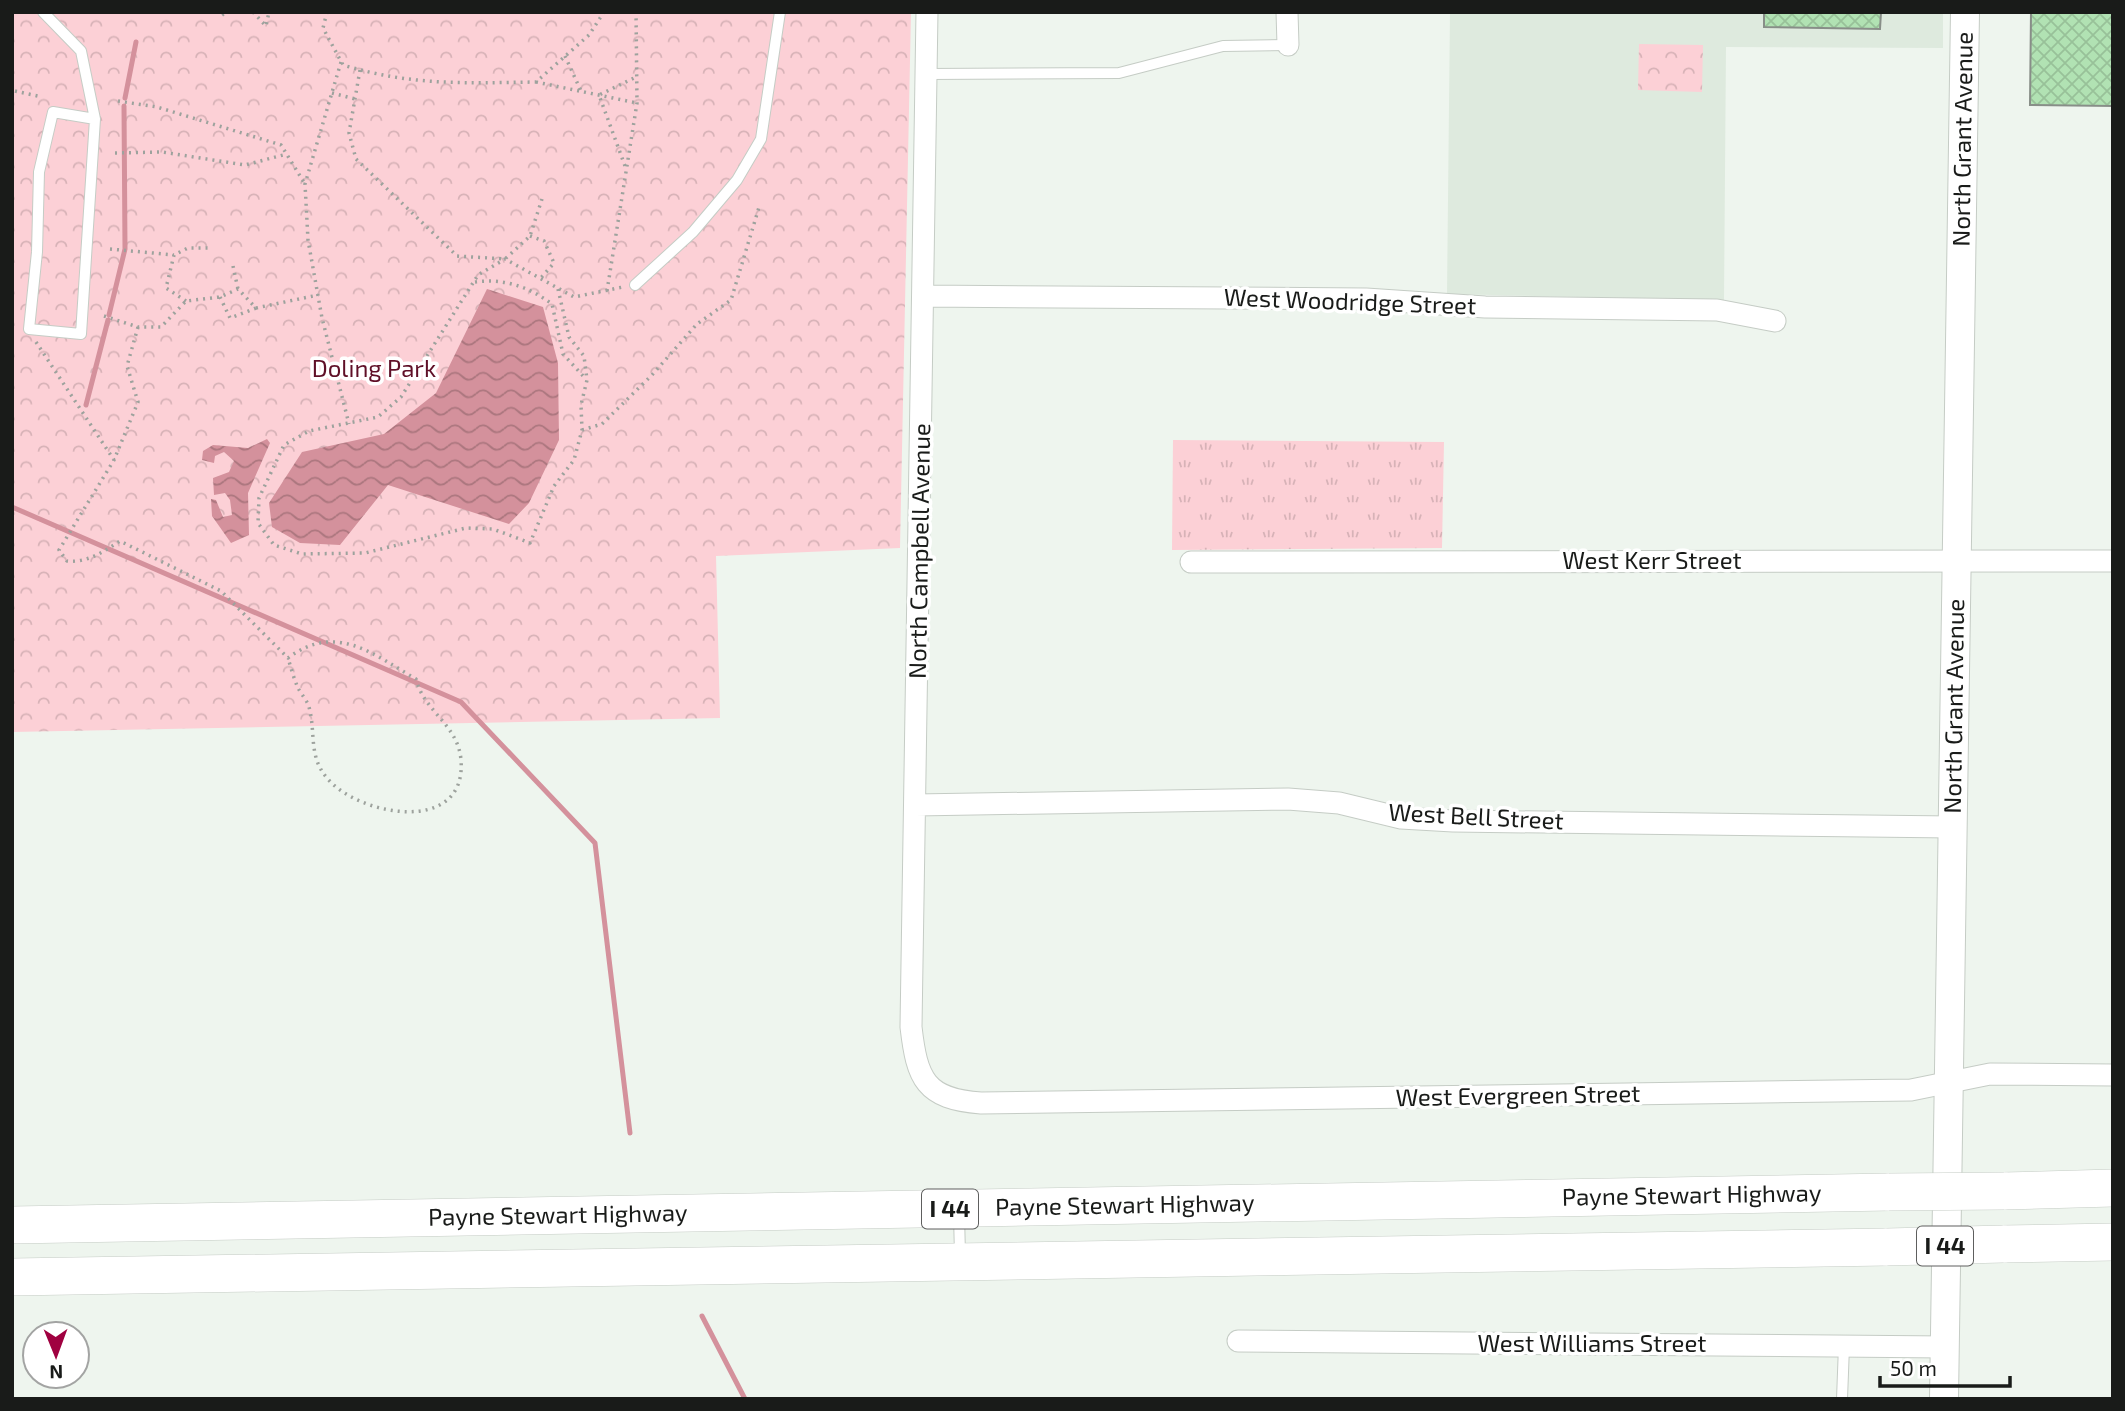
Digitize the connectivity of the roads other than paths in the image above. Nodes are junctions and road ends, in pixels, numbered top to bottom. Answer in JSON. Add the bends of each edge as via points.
{"nodes":[{"id":1,"x":43,"y":12,"type":"edge"},
{"id":2,"x":780,"y":12,"type":"edge"},
{"id":3,"x":928,"y":12,"type":"edge"},
{"id":4,"x":1287,"y":12,"type":"edge"},
{"id":5,"x":1965,"y":12,"type":"edge"},
{"id":6,"x":1288,"y":45,"type":"joint"},
{"id":7,"x":927,"y":74,"type":"junction"},
{"id":8,"x":95,"y":119,"type":"junction"},
{"id":9,"x":635,"y":285,"type":"road end"},
{"id":10,"x":923,"y":296,"type":"junction"},
{"id":11,"x":1775,"y":321,"type":"dead end"},
{"id":12,"x":2113,"y":561,"type":"edge"},
{"id":13,"x":1191,"y":562,"type":"dead end"},
{"id":14,"x":1957,"y":562,"type":"junction"},
{"id":15,"x":916,"y":806,"type":"junction"},
{"id":16,"x":1953,"y":827,"type":"junction"},
{"id":17,"x":2113,"y":1075,"type":"edge"},
{"id":18,"x":1949,"y":1083,"type":"junction"},
{"id":19,"x":927,"y":1086,"type":"joint"},
{"id":20,"x":2113,"y":1188,"type":"edge"},
{"id":21,"x":959,"y":1209,"type":"junction"},
{"id":22,"x":12,"y":1225,"type":"edge"},
{"id":23,"x":2113,"y":1242,"type":"edge"},
{"id":24,"x":960,"y":1261,"type":"junction"},
{"id":25,"x":12,"y":1277,"type":"edge"},
{"id":26,"x":1238,"y":1341,"type":"dead end"},
{"id":27,"x":1844,"y":1346,"type":"junction"},
{"id":28,"x":1946,"y":1347,"type":"junction"},
{"id":29,"x":1842,"y":1399,"type":"edge"},
{"id":30,"x":1944,"y":1399,"type":"edge"}],
"edges":[{"from":1,"to":8,"type":"lane","via":[[81,51]]},
{"from":2,"to":9,"type":"lane","via":[[761,139],[737,180],[693,232]]},
{"from":3,"to":7,"type":"street","name":"North Campbell Avenue"},
{"from":4,"to":6,"type":"street"},
{"from":5,"to":14,"type":"main road","name":"North Grant Avenue"},
{"from":6,"to":7,"type":"lane","via":[[1223,46],[1119,73]]},
{"from":7,"to":10,"type":"street","name":"North Campbell Avenue"},
{"from":8,"to":8,"type":"lane","via":[[81,334],[29,329],[39,172],[53,112]]},
{"from":10,"to":11,"type":"street","name":"West Woodridge Street","via":[[1366,299],[1485,307],[1717,310]]},
{"from":10,"to":15,"type":"street","name":"North Campbell Avenue"},
{"from":12,"to":14,"type":"street","name":"West Kerr Street"},
{"from":13,"to":14,"type":"street","name":"West Kerr Street"},
{"from":14,"to":16,"type":"main road","name":"North Grant Avenue"},
{"from":15,"to":16,"type":"street","name":"West Bell Street","via":[[1288,799],[1339,803],[1401,818],[1453,821]]},
{"from":15,"to":19,"type":"street","name":"North Campbell Avenue","via":[[911,1027],[917,1069]]},
{"from":16,"to":18,"type":"main road","name":"North Grant Avenue"},
{"from":17,"to":18,"type":"street","name":"West Evergreen Street","via":[[1990,1074]]},
{"from":18,"to":19,"type":"street","name":"West Evergreen Street","via":[[1911,1090],[981,1103],[959,1102]]},
{"from":18,"to":28,"type":"main road","name":"North Grant Avenue"},
{"from":20,"to":21,"type":"highway","name":"Payne Stewart Highway","number":"I 44","bridge":true},
{"from":21,"to":22,"type":"highway","name":"Payne Stewart Highway","number":"I 44"},
{"from":21,"to":24,"type":"lane"},
{"from":23,"to":24,"type":"highway","number":"I 44","bridge":true},
{"from":24,"to":25,"type":"highway","number":"I 44"},
{"from":26,"to":27,"type":"street","name":"West Williams Street"},
{"from":27,"to":28,"type":"street","name":"West Williams Street"},
{"from":27,"to":29,"type":"lane"},
{"from":28,"to":30,"type":"main road","name":"North Grant Avenue"}]}
